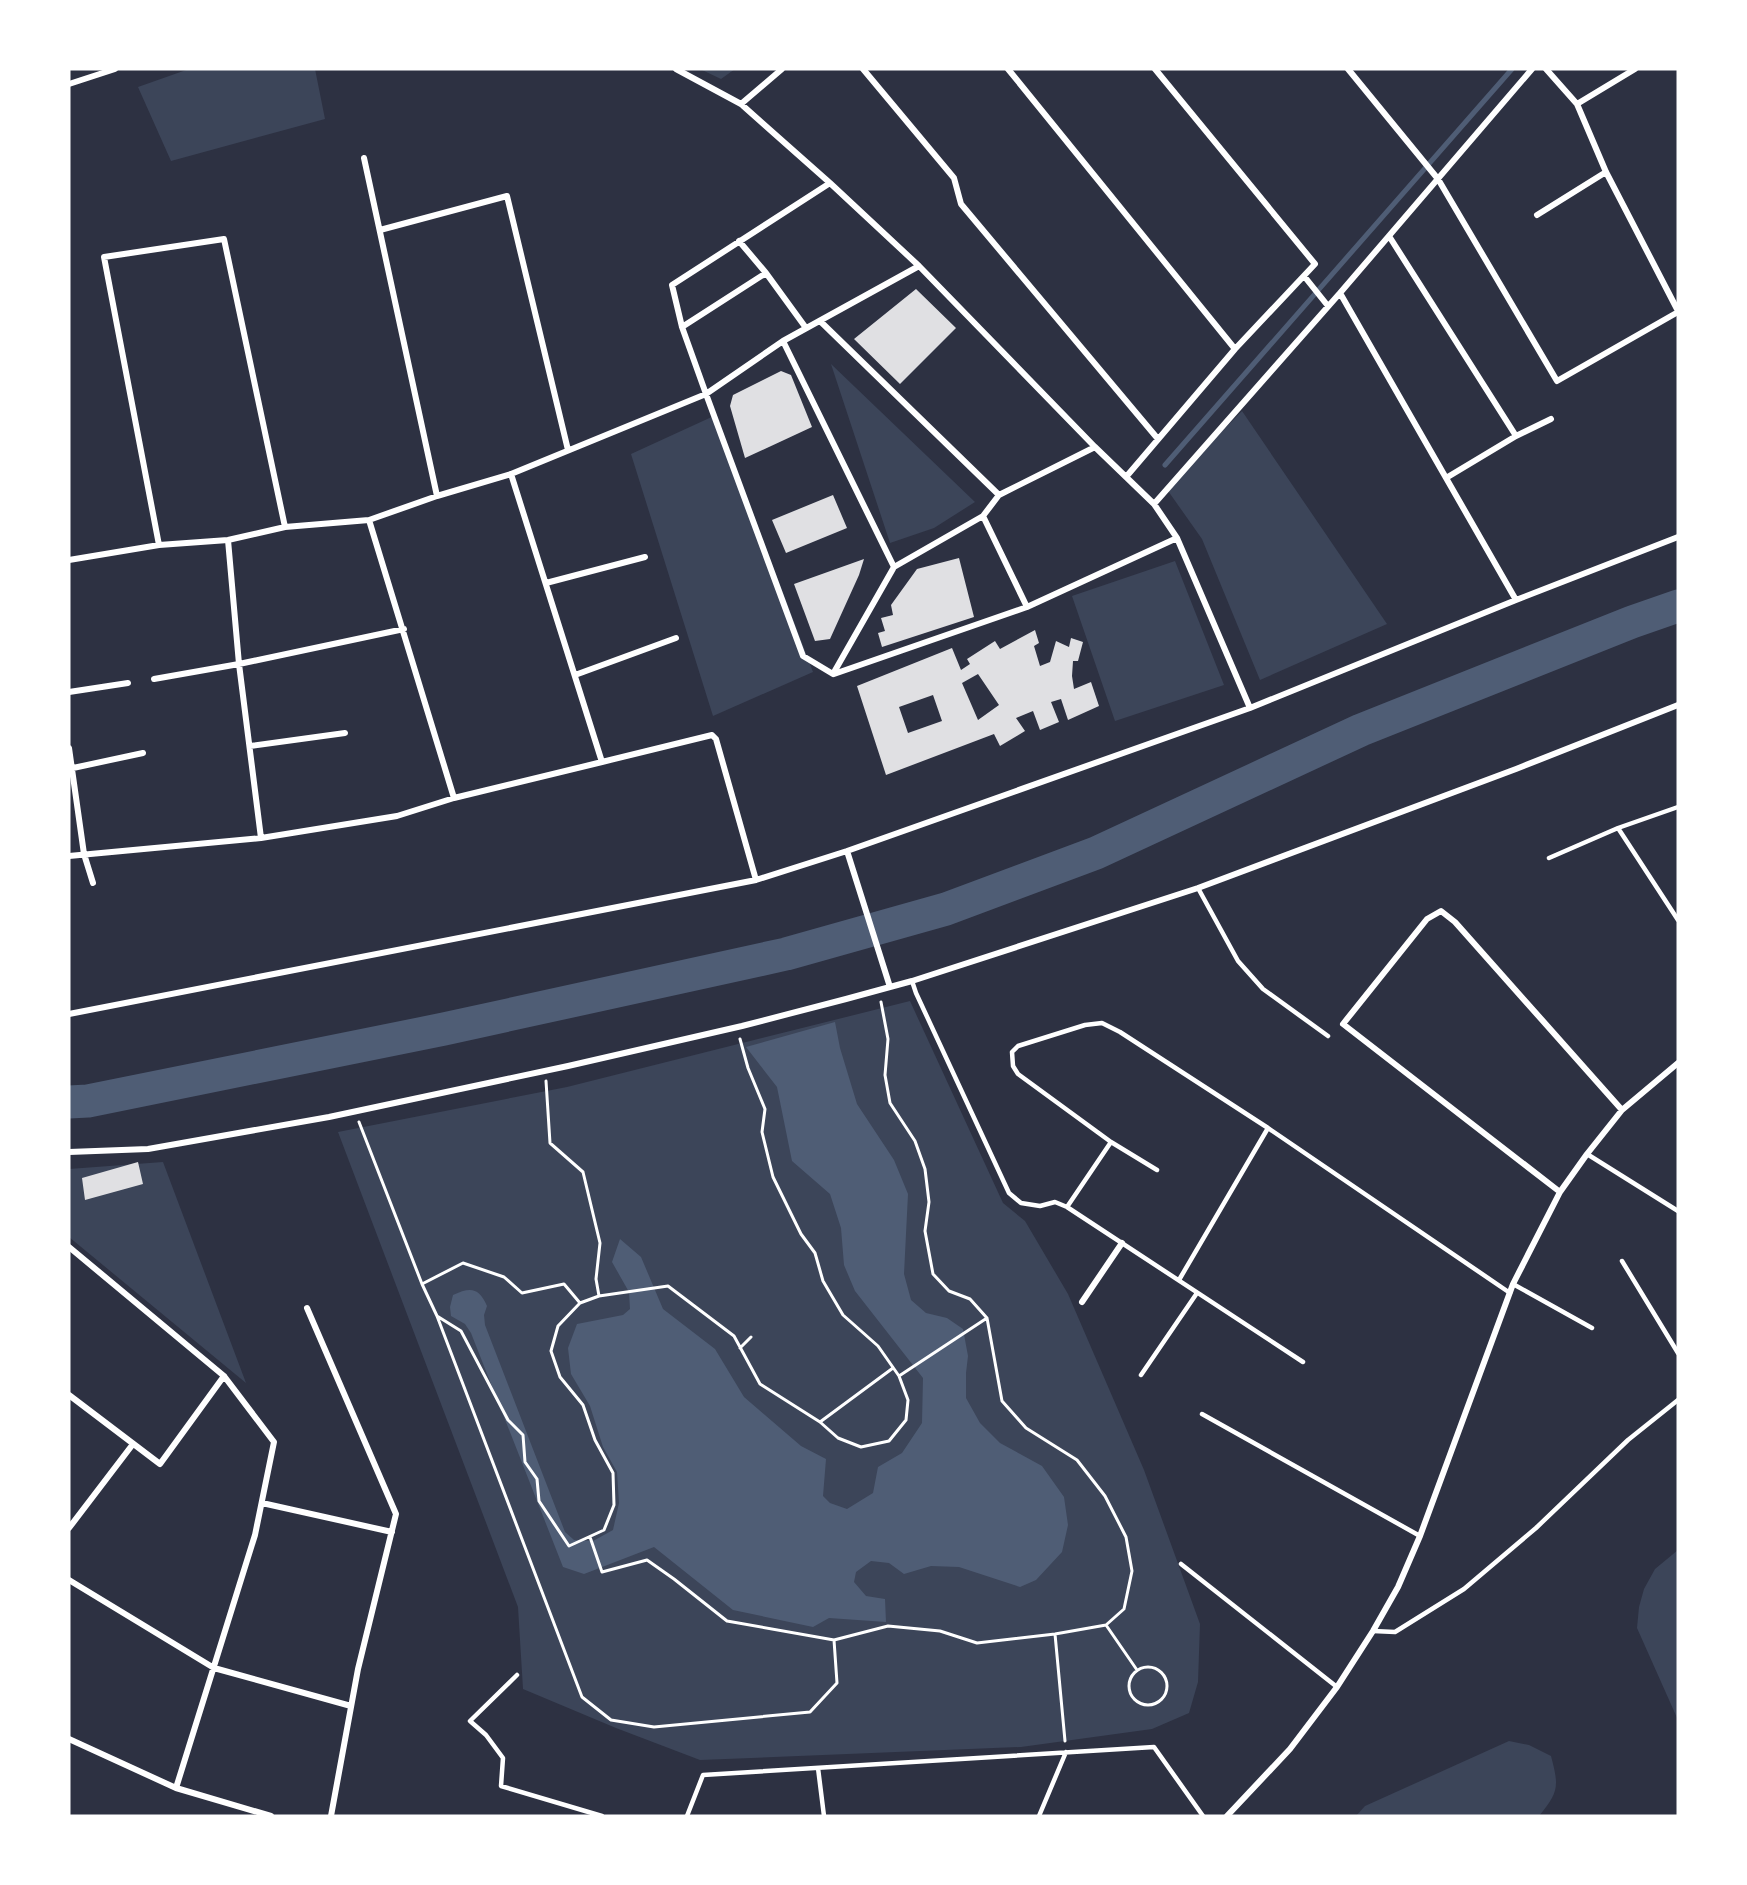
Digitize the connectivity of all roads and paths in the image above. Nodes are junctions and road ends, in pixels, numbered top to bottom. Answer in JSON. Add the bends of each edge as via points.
{"nodes":[{"id":1,"x":115,"y":69,"type":"edge"},
{"id":2,"x":676,"y":69,"type":"edge"},
{"id":3,"x":782,"y":69,"type":"edge"},
{"id":4,"x":863,"y":69,"type":"edge"},
{"id":5,"x":1008,"y":69,"type":"edge"},
{"id":6,"x":1155,"y":69,"type":"edge"},
{"id":7,"x":1348,"y":69,"type":"edge"},
{"id":8,"x":1532,"y":69,"type":"edge"},
{"id":9,"x":1546,"y":69,"type":"edge"},
{"id":10,"x":1635,"y":69,"type":"edge"},
{"id":11,"x":69,"y":84,"type":"edge"},
{"id":12,"x":741,"y":104,"type":"junction"},
{"id":13,"x":1577,"y":104,"type":"junction"},
{"id":14,"x":364,"y":158,"type":"dead end"},
{"id":15,"x":1606,"y":172,"type":"junction"},
{"id":16,"x":1438,"y":179,"type":"junction"},
{"id":17,"x":830,"y":183,"type":"junction"},
{"id":18,"x":1537,"y":215,"type":"dead end"},
{"id":19,"x":380,"y":230,"type":"junction"},
{"id":20,"x":1389,"y":236,"type":"junction"},
{"id":21,"x":739,"y":242,"type":"junction"},
{"id":22,"x":919,"y":266,"type":"junction"},
{"id":23,"x":766,"y":273,"type":"junction"},
{"id":24,"x":1304,"y":276,"type":"junction"},
{"id":25,"x":1340,"y":293,"type":"junction"},
{"id":26,"x":1328,"y":306,"type":"junction"},
{"id":27,"x":1678,"y":311,"type":"edge"},
{"id":28,"x":820,"y":321,"type":"junction"},
{"id":29,"x":682,"y":327,"type":"junction"},
{"id":30,"x":806,"y":328,"type":"junction"},
{"id":31,"x":783,"y":341,"type":"junction"},
{"id":32,"x":1235,"y":349,"type":"junction"},
{"id":33,"x":706,"y":394,"type":"junction"},
{"id":34,"x":1551,"y":419,"type":"dead end"},
{"id":35,"x":1516,"y":436,"type":"junction"},
{"id":36,"x":1158,"y":439,"type":"junction"},
{"id":37,"x":1095,"y":447,"type":"junction"},
{"id":38,"x":568,"y":450,"type":"junction"},
{"id":39,"x":511,"y":474,"type":"junction"},
{"id":40,"x":1126,"y":477,"type":"junction"},
{"id":41,"x":1446,"y":478,"type":"junction"},
{"id":42,"x":999,"y":495,"type":"junction"},
{"id":43,"x":437,"y":496,"type":"junction"},
{"id":44,"x":1154,"y":504,"type":"junction"},
{"id":45,"x":983,"y":516,"type":"junction"},
{"id":46,"x":369,"y":520,"type":"junction"},
{"id":47,"x":285,"y":527,"type":"junction"},
{"id":48,"x":1678,"y":537,"type":"edge"},
{"id":49,"x":1177,"y":538,"type":"junction"},
{"id":50,"x":228,"y":540,"type":"junction"},
{"id":51,"x":159,"y":544,"type":"junction"},
{"id":52,"x":645,"y":557,"type":"dead end"},
{"id":53,"x":69,"y":560,"type":"edge"},
{"id":54,"x":894,"y":567,"type":"junction"},
{"id":55,"x":546,"y":583,"type":"junction"},
{"id":56,"x":1516,"y":600,"type":"junction"},
{"id":57,"x":1027,"y":607,"type":"junction"},
{"id":58,"x":404,"y":629,"type":"junction"},
{"id":59,"x":676,"y":638,"type":"dead end"},
{"id":60,"x":239,"y":664,"type":"junction"},
{"id":61,"x":833,"y":674,"type":"junction"},
{"id":62,"x":575,"y":675,"type":"junction"},
{"id":63,"x":154,"y":679,"type":"dead end"},
{"id":64,"x":128,"y":683,"type":"dead end"},
{"id":65,"x":69,"y":692,"type":"edge"},
{"id":66,"x":1678,"y":705,"type":"edge"},
{"id":67,"x":1250,"y":708,"type":"junction"},
{"id":68,"x":345,"y":733,"type":"dead end"},
{"id":69,"x":250,"y":746,"type":"junction"},
{"id":70,"x":69,"y":748,"type":"edge"},
{"id":71,"x":143,"y":753,"type":"dead end"},
{"id":72,"x":602,"y":762,"type":"junction"},
{"id":73,"x":73,"y":768,"type":"junction"},
{"id":74,"x":454,"y":798,"type":"junction"},
{"id":75,"x":77,"y":800,"type":"junction"},
{"id":76,"x":69,"y":801,"type":"edge"},
{"id":77,"x":1678,"y":807,"type":"edge"},
{"id":78,"x":1618,"y":828,"type":"junction"},
{"id":79,"x":261,"y":838,"type":"junction"},
{"id":80,"x":847,"y":851,"type":"junction"},
{"id":81,"x":84,"y":854,"type":"junction"},
{"id":82,"x":69,"y":856,"type":"edge"},
{"id":83,"x":1549,"y":858,"type":"dead end"},
{"id":84,"x":756,"y":880,"type":"junction"},
{"id":85,"x":93,"y":883,"type":"dead end"},
{"id":86,"x":1198,"y":888,"type":"junction"},
{"id":87,"x":1678,"y":920,"type":"edge"},
{"id":88,"x":912,"y":981,"type":"junction"},
{"id":89,"x":890,"y":987,"type":"junction"},
{"id":90,"x":882,"y":1002,"type":"dead end"},
{"id":91,"x":69,"y":1014,"type":"edge"},
{"id":92,"x":1328,"y":1036,"type":"dead end"},
{"id":93,"x":740,"y":1038,"type":"dead end"},
{"id":94,"x":1678,"y":1063,"type":"edge"},
{"id":95,"x":546,"y":1079,"type":"dead end"},
{"id":96,"x":1622,"y":1110,"type":"junction"},
{"id":97,"x":359,"y":1122,"type":"dead end"},
{"id":98,"x":1268,"y":1128,"type":"junction"},
{"id":99,"x":1111,"y":1142,"type":"junction"},
{"id":100,"x":69,"y":1152,"type":"edge"},
{"id":101,"x":1587,"y":1154,"type":"junction"},
{"id":102,"x":1157,"y":1170,"type":"dead end"},
{"id":103,"x":1560,"y":1192,"type":"junction"},
{"id":104,"x":1067,"y":1207,"type":"junction"},
{"id":105,"x":1678,"y":1210,"type":"edge"},
{"id":106,"x":1122,"y":1243,"type":"junction"},
{"id":107,"x":69,"y":1247,"type":"edge"},
{"id":108,"x":1622,"y":1261,"type":"dead end"},
{"id":109,"x":1179,"y":1280,"type":"junction"},
{"id":110,"x":422,"y":1284,"type":"junction"},
{"id":111,"x":1513,"y":1284,"type":"junction"},
{"id":112,"x":1197,"y":1293,"type":"junction"},
{"id":113,"x":1509,"y":1293,"type":"junction"},
{"id":114,"x":599,"y":1296,"type":"junction"},
{"id":115,"x":1083,"y":1302,"type":"dead end"},
{"id":116,"x":580,"y":1303,"type":"junction"},
{"id":117,"x":307,"y":1308,"type":"dead end"},
{"id":118,"x":437,"y":1316,"type":"junction"},
{"id":119,"x":987,"y":1317,"type":"junction"},
{"id":120,"x":1592,"y":1328,"type":"dead end"},
{"id":121,"x":751,"y":1337,"type":"dead end"},
{"id":122,"x":740,"y":1348,"type":"junction"},
{"id":123,"x":1678,"y":1353,"type":"edge"},
{"id":124,"x":1303,"y":1362,"type":"dead end"},
{"id":125,"x":893,"y":1368,"type":"junction"},
{"id":126,"x":1141,"y":1375,"type":"dead end"},
{"id":127,"x":224,"y":1376,"type":"junction"},
{"id":128,"x":899,"y":1376,"type":"junction"},
{"id":129,"x":69,"y":1395,"type":"edge"},
{"id":130,"x":1678,"y":1400,"type":"edge"},
{"id":131,"x":1202,"y":1414,"type":"dead end"},
{"id":132,"x":820,"y":1422,"type":"junction"},
{"id":133,"x":134,"y":1444,"type":"junction"},
{"id":134,"x":262,"y":1503,"type":"junction"},
{"id":135,"x":69,"y":1528,"type":"edge"},
{"id":136,"x":392,"y":1532,"type":"junction"},
{"id":137,"x":1420,"y":1536,"type":"junction"},
{"id":138,"x":590,"y":1537,"type":"junction"},
{"id":139,"x":1182,"y":1564,"type":"dead end"},
{"id":140,"x":69,"y":1580,"type":"edge"},
{"id":141,"x":1106,"y":1624,"type":"junction"},
{"id":142,"x":1373,"y":1631,"type":"junction"},
{"id":143,"x":1055,"y":1634,"type":"junction"},
{"id":144,"x":834,"y":1640,"type":"junction"},
{"id":145,"x":214,"y":1668,"type":"junction"},
{"id":146,"x":1137,"y":1670,"type":"junction"},
{"id":147,"x":517,"y":1675,"type":"dead end"},
{"id":148,"x":1337,"y":1687,"type":"junction"},
{"id":149,"x":351,"y":1706,"type":"junction"},
{"id":150,"x":69,"y":1739,"type":"edge"},
{"id":151,"x":1066,"y":1752,"type":"junction"},
{"id":152,"x":818,"y":1768,"type":"junction"},
{"id":153,"x":176,"y":1788,"type":"junction"},
{"id":154,"x":271,"y":1816,"type":"edge"},
{"id":155,"x":331,"y":1816,"type":"edge"},
{"id":156,"x":602,"y":1816,"type":"edge"},
{"id":157,"x":687,"y":1816,"type":"edge"},
{"id":158,"x":824,"y":1816,"type":"edge"},
{"id":159,"x":1040,"y":1816,"type":"edge"},
{"id":160,"x":1203,"y":1816,"type":"edge"},
{"id":161,"x":1227,"y":1816,"type":"edge"}],
"edges":[{"from":1,"to":11,"type":"street"},
{"from":2,"to":12,"type":"street"},
{"from":3,"to":12,"type":"street"},
{"from":4,"to":36,"type":"street","via":[[954,178],[961,204]]},
{"from":5,"to":32,"type":"street"},
{"from":6,"to":24,"type":"street","via":[[1315,264]]},
{"from":7,"to":16,"type":"street"},
{"from":8,"to":16,"type":"street"},
{"from":9,"to":13,"type":"street"},
{"from":10,"to":13,"type":"street"},
{"from":12,"to":17,"type":"street"},
{"from":13,"to":15,"type":"street"},
{"from":14,"to":19,"type":"street"},
{"from":15,"to":18,"type":"street"},
{"from":15,"to":27,"type":"street"},
{"from":16,"to":20,"type":"street"},
{"from":16,"to":27,"type":"street","via":[[1557,381]]},
{"from":17,"to":21,"type":"street"},
{"from":17,"to":22,"type":"street"},
{"from":19,"to":38,"type":"street","via":[[507,196]]},
{"from":19,"to":43,"type":"street"},
{"from":20,"to":25,"type":"street"},
{"from":20,"to":35,"type":"street"},
{"from":21,"to":23,"type":"street"},
{"from":21,"to":29,"type":"street","via":[[672,285]]},
{"from":22,"to":28,"type":"street"},
{"from":22,"to":37,"type":"street"},
{"from":23,"to":29,"type":"street"},
{"from":23,"to":30,"type":"street"},
{"from":24,"to":26,"type":"street"},
{"from":24,"to":32,"type":"street"},
{"from":25,"to":26,"type":"street"},
{"from":25,"to":41,"type":"street"},
{"from":26,"to":44,"type":"street"},
{"from":28,"to":30,"type":"street"},
{"from":28,"to":42,"type":"street"},
{"from":29,"to":33,"type":"street"},
{"from":30,"to":31,"type":"street"},
{"from":31,"to":33,"type":"street"},
{"from":31,"to":54,"type":"street"},
{"from":32,"to":36,"type":"street"},
{"from":33,"to":38,"type":"street"},
{"from":33,"to":61,"type":"street","via":[[803,656]]},
{"from":34,"to":35,"type":"street"},
{"from":35,"to":41,"type":"street"},
{"from":36,"to":40,"type":"street"},
{"from":37,"to":40,"type":"street"},
{"from":37,"to":42,"type":"street"},
{"from":38,"to":39,"type":"street"},
{"from":39,"to":43,"type":"street"},
{"from":39,"to":55,"type":"street"},
{"from":40,"to":44,"type":"street"},
{"from":41,"to":56,"type":"street"},
{"from":42,"to":45,"type":"street"},
{"from":43,"to":46,"type":"street"},
{"from":44,"to":49,"type":"street"},
{"from":45,"to":54,"type":"street"},
{"from":45,"to":57,"type":"street"},
{"from":46,"to":47,"type":"street"},
{"from":46,"to":58,"type":"street"},
{"from":47,"to":50,"type":"street"},
{"from":47,"to":51,"type":"street","via":[[225,238],[104,257]]},
{"from":48,"to":56,"type":"street"},
{"from":49,"to":57,"type":"street"},
{"from":49,"to":67,"type":"street"},
{"from":50,"to":51,"type":"street"},
{"from":50,"to":60,"type":"street"},
{"from":51,"to":53,"type":"street"},
{"from":52,"to":55,"type":"street"},
{"from":54,"to":61,"type":"street"},
{"from":55,"to":62,"type":"street"},
{"from":56,"to":67,"type":"street"},
{"from":57,"to":61,"type":"street"},
{"from":58,"to":60,"type":"street"},
{"from":58,"to":74,"type":"street"},
{"from":59,"to":62,"type":"street"},
{"from":60,"to":63,"type":"street"},
{"from":60,"to":69,"type":"street"},
{"from":62,"to":72,"type":"street"},
{"from":64,"to":65,"type":"street"},
{"from":66,"to":86,"type":"street"},
{"from":67,"to":80,"type":"street"},
{"from":68,"to":69,"type":"street"},
{"from":69,"to":79,"type":"street"},
{"from":70,"to":73,"type":"street"},
{"from":71,"to":73,"type":"street"},
{"from":72,"to":74,"type":"street"},
{"from":72,"to":84,"type":"street","via":[[712,735]]},
{"from":73,"to":75,"type":"street"},
{"from":74,"to":79,"type":"street","via":[[397,816]]},
{"from":75,"to":76,"type":"street"},
{"from":75,"to":81,"type":"street"},
{"from":77,"to":78,"type":"lane"},
{"from":78,"to":83,"type":"lane"},
{"from":78,"to":87,"type":"lane"},
{"from":79,"to":81,"type":"street"},
{"from":80,"to":84,"type":"street"},
{"from":80,"to":89,"type":"street"},
{"from":81,"to":82,"type":"street"},
{"from":81,"to":85,"type":"street"},
{"from":84,"to":91,"type":"street"},
{"from":86,"to":88,"type":"street"},
{"from":86,"to":92,"type":"lane","via":[[1238,961],[1263,989]]},
{"from":88,"to":89,"type":"street"},
{"from":88,"to":104,"type":"lane","via":[[1009,1193],[1021,1203],[1040,1206],[1055,1202]]},
{"from":89,"to":100,"type":"street","via":[[742,1026],[318,1119],[148,1149]]},
{"from":90,"to":119,"type":"path","via":[[888,1039],[885,1075],[890,1103],[915,1140],[925,1169],[929,1202],[925,1231],[933,1274],[949,1291],[970,1299]]},
{"from":93,"to":125,"type":"path","via":[[765,1109],[762,1132],[773,1177],[801,1234],[815,1253],[823,1281],[843,1315],[878,1346]]},
{"from":94,"to":96,"type":"street"},
{"from":95,"to":114,"type":"path","via":[[550,1143],[583,1172],[600,1243],[596,1279]]},
{"from":96,"to":101,"type":"street"},
{"from":96,"to":103,"type":"street","via":[[1441,911],[1427,919],[1343,1024]]},
{"from":97,"to":110,"type":"path"},
{"from":98,"to":99,"type":"lane","via":[[1102,1023],[1031,1041],[1012,1052],[1018,1074]]},
{"from":98,"to":109,"type":"lane"},
{"from":98,"to":113,"type":"lane"},
{"from":99,"to":102,"type":"lane"},
{"from":99,"to":104,"type":"lane"},
{"from":101,"to":103,"type":"street"},
{"from":101,"to":105,"type":"lane"},
{"from":103,"to":111,"type":"street"},
{"from":104,"to":106,"type":"lane"},
{"from":106,"to":109,"type":"lane"},
{"from":106,"to":115,"type":"street"},
{"from":107,"to":127,"type":"street"},
{"from":108,"to":123,"type":"lane"},
{"from":109,"to":112,"type":"lane"},
{"from":110,"to":116,"type":"path","via":[[463,1263],[504,1277],[522,1293],[564,1284]]},
{"from":110,"to":118,"type":"path"},
{"from":111,"to":113,"type":"street"},
{"from":111,"to":120,"type":"lane"},
{"from":112,"to":124,"type":"lane"},
{"from":112,"to":126,"type":"lane"},
{"from":113,"to":137,"type":"street"},
{"from":114,"to":116,"type":"path"},
{"from":114,"to":122,"type":"path","via":[[668,1286],[734,1336]]},
{"from":116,"to":138,"type":"path","via":[[558,1326],[551,1351],[560,1377],[583,1405],[595,1440],[613,1473],[614,1505],[604,1530]]},
{"from":117,"to":136,"type":"street","via":[[396,1514]]},
{"from":118,"to":138,"type":"path","via":[[461,1331],[508,1420],[523,1435],[525,1461],[537,1479],[539,1501],[568,1546]]},
{"from":118,"to":144,"type":"path","via":[[582,1697],[611,1720],[654,1727],[810,1712],[837,1683]]},
{"from":119,"to":128,"type":"path"},
{"from":119,"to":141,"type":"path","via":[[1002,1401],[1026,1428],[1077,1460],[1105,1496],[1126,1538],[1132,1571],[1124,1609]]},
{"from":121,"to":122,"type":"path"},
{"from":122,"to":132,"type":"path","via":[[760,1384]]},
{"from":125,"to":128,"type":"path"},
{"from":125,"to":132,"type":"path"},
{"from":127,"to":133,"type":"street","via":[[159,1464]]},
{"from":127,"to":134,"type":"street","via":[[274,1442]]},
{"from":128,"to":132,"type":"path","via":[[909,1400],[906,1420],[889,1441],[861,1447],[838,1438]]},
{"from":129,"to":133,"type":"street"},
{"from":130,"to":142,"type":"lane","via":[[1628,1440],[1536,1528],[1464,1589],[1395,1632]]},
{"from":131,"to":137,"type":"lane"},
{"from":133,"to":135,"type":"street"},
{"from":134,"to":136,"type":"street"},
{"from":134,"to":145,"type":"street"},
{"from":136,"to":149,"type":"street"},
{"from":137,"to":142,"type":"street"},
{"from":138,"to":144,"type":"path","via":[[602,1572],[647,1560],[727,1621]]},
{"from":139,"to":148,"type":"lane"},
{"from":140,"to":145,"type":"street"},
{"from":141,"to":143,"type":"path"},
{"from":141,"to":146,"type":"path"},
{"from":142,"to":148,"type":"street"},
{"from":143,"to":144,"type":"path","via":[[977,1643],[940,1631],[888,1626]]},
{"from":143,"to":151,"type":"path"},
{"from":145,"to":149,"type":"street"},
{"from":145,"to":153,"type":"street"},
{"from":146,"to":146,"type":"path","via":[[1129,1688],[1135,1699],[1146,1705],[1159,1702],[1168,1687],[1164,1675],[1154,1668]]},
{"from":147,"to":156,"type":"lane","via":[[470,1721],[503,1758],[501,1786]]},
{"from":148,"to":161,"type":"street","via":[[1290,1749]]},
{"from":149,"to":155,"type":"street"},
{"from":150,"to":153,"type":"street"},
{"from":151,"to":152,"type":"lane"},
{"from":151,"to":159,"type":"lane"},
{"from":151,"to":160,"type":"lane","via":[[1154,1747]]},
{"from":152,"to":157,"type":"lane","via":[[703,1775]]},
{"from":152,"to":158,"type":"lane"},
{"from":153,"to":154,"type":"street"}]}
